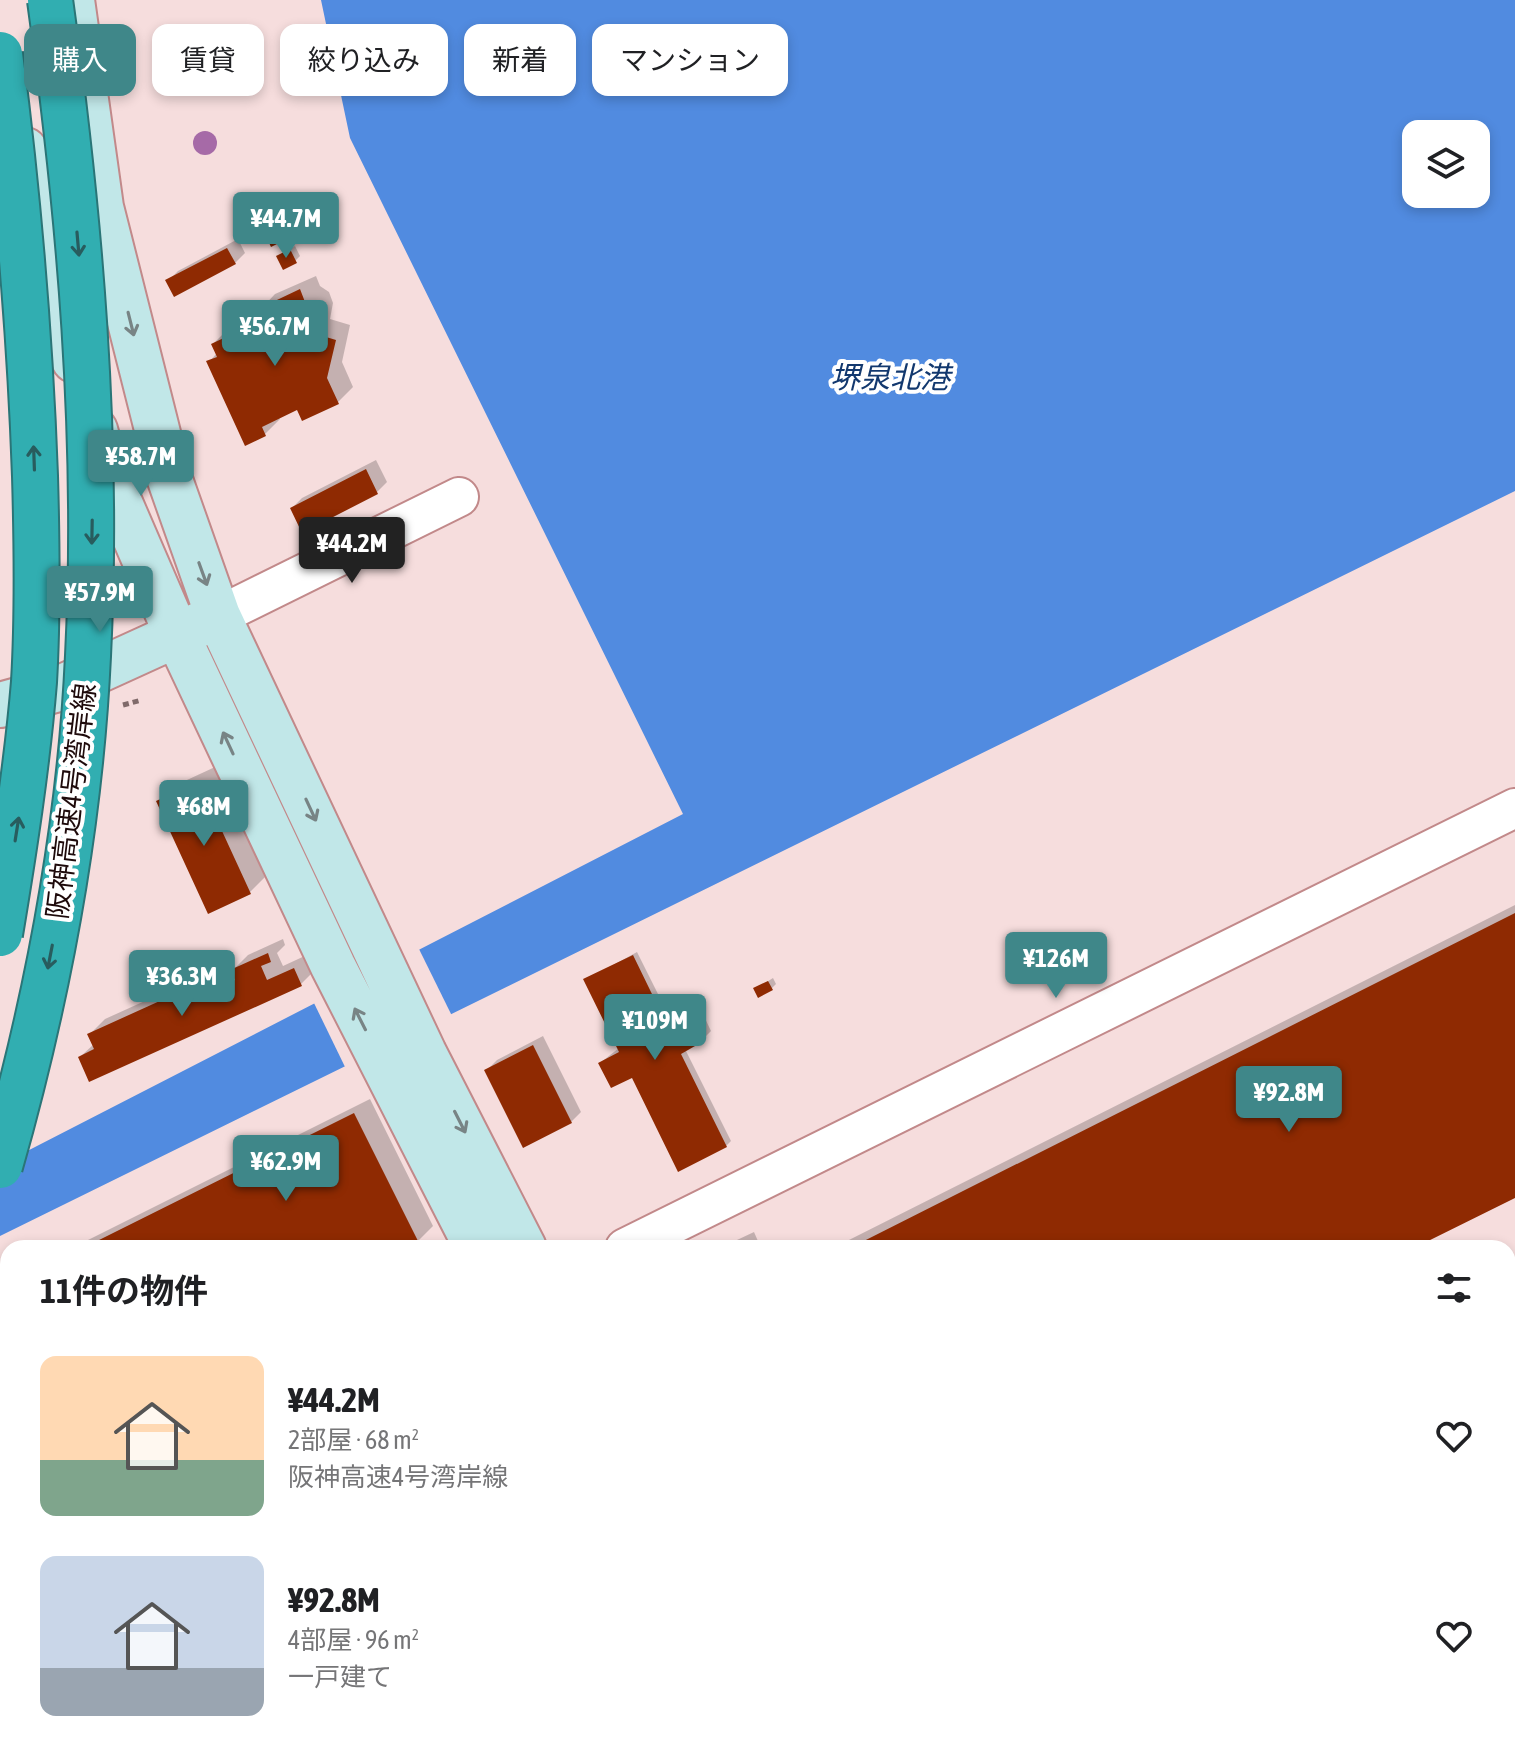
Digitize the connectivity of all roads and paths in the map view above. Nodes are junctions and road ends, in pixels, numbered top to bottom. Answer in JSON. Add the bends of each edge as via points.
{"nodes":[{"id":1,"x":50,"y":0,"type":"edge"},
{"id":2,"x":72,"y":0,"type":"edge"},
{"id":3,"x":0,"y":53,"type":"edge"},
{"id":4,"x":459,"y":497,"type":"dead end"},
{"id":5,"x":218,"y":616,"type":"junction"},
{"id":6,"x":177,"y":635,"type":"junction"},
{"id":7,"x":0,"y":705,"type":"edge"},
{"id":8,"x":1515,"y":808,"type":"edge"},
{"id":9,"x":0,"y":934,"type":"edge"},
{"id":10,"x":406,"y":1062,"type":"junction"},
{"id":11,"x":0,"y":1166,"type":"edge"},
{"id":12,"x":474,"y":1240,"type":"edge"},
{"id":13,"x":519,"y":1240,"type":"edge"},
{"id":14,"x":641,"y":1240,"type":"edge"}],
"edges":[{"from":1,"to":11,"type":"highway","name":"阪神高速4号湾岸線","one_way":true,"bridge":true,"via":[[79,249],[87,386],[92,523],[88,658],[74,811],[50,957]]},
{"from":2,"to":5,"type":"street","one_way":true,"via":[[101,207],[169,477]]},
{"from":3,"to":6,"type":"street","via":[[68,339],[107,473]]},
{"from":9,"to":3,"type":"highway","name":"阪神高速4号湾岸線","one_way":true,"bridge":true,"via":[[32,696],[37,553],[23,259]]},
{"from":4,"to":5,"type":"street"},
{"from":5,"to":6,"type":"street"},
{"from":5,"to":10,"type":"street","one_way":true,"via":[[375,945]]},
{"from":6,"to":7,"type":"street","via":[[58,689]]},
{"from":10,"to":6,"type":"street","one_way":true,"via":[[333,966]]},
{"from":8,"to":14,"type":"street"},
{"from":10,"to":12,"type":"street"},
{"from":10,"to":13,"type":"street","one_way":true}]}
